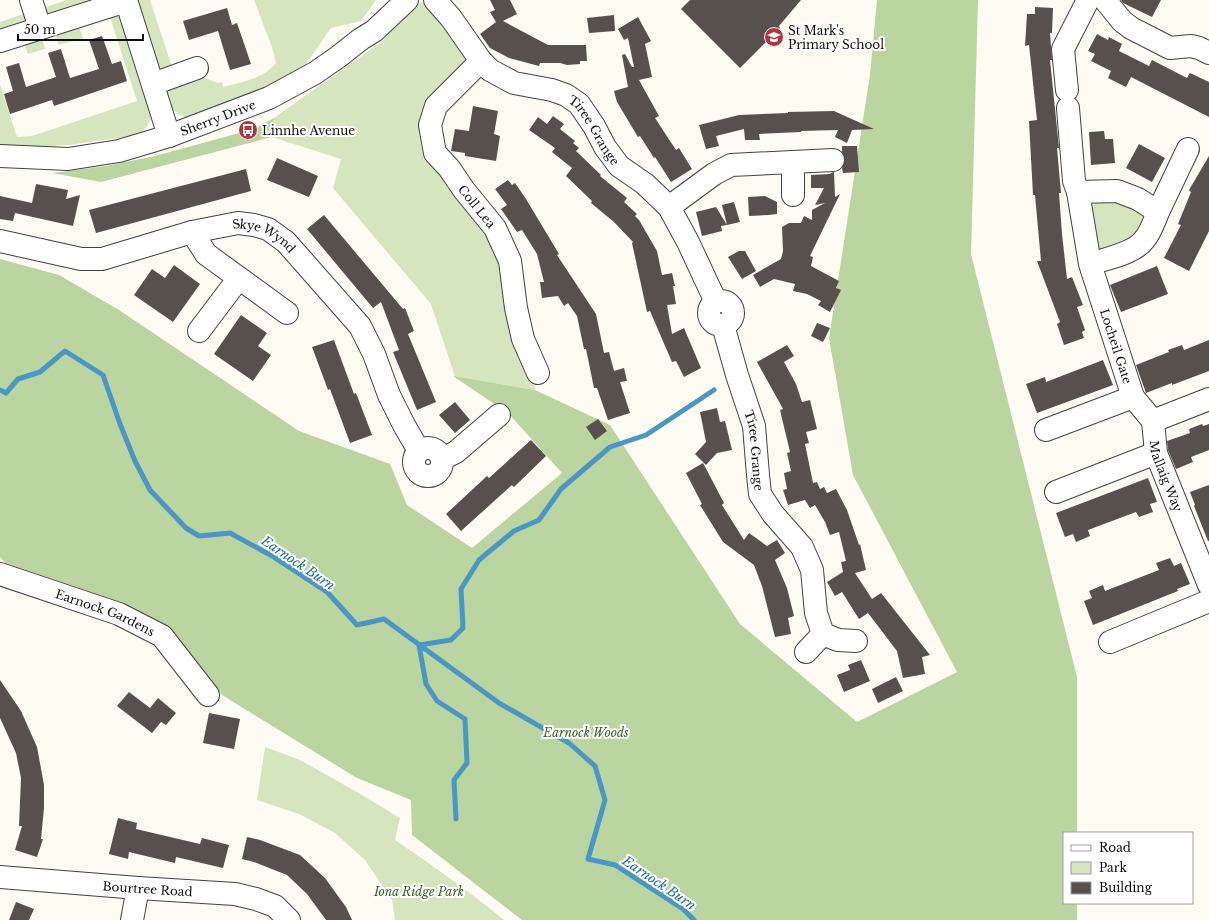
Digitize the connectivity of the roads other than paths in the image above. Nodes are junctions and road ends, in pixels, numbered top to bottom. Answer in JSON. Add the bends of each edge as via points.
{"nodes":[{"id":1,"x":31,"y":0,"type":"edge"},
{"id":2,"x":407,"y":0,"type":"edge"},
{"id":3,"x":435,"y":0,"type":"edge"},
{"id":4,"x":1088,"y":0,"type":"edge"},
{"id":5,"x":1106,"y":0,"type":"edge"},
{"id":6,"x":126,"y":1,"type":"edge"},
{"id":7,"x":40,"y":28,"type":"junction"},
{"id":8,"x":0,"y":41,"type":"edge"},
{"id":9,"x":1209,"y":53,"type":"edge"},
{"id":10,"x":481,"y":61,"type":"junction"},
{"id":11,"x":197,"y":68,"type":"dead end"},
{"id":12,"x":153,"y":84,"type":"junction"},
{"id":13,"x":169,"y":136,"type":"junction"},
{"id":14,"x":1188,"y":149,"type":"dead end"},
{"id":15,"x":0,"y":156,"type":"edge"},
{"id":16,"x":833,"y":160,"type":"dead end"},
{"id":17,"x":793,"y":162,"type":"junction"},
{"id":18,"x":1078,"y":192,"type":"junction"},
{"id":19,"x":793,"y":195,"type":"dead end"},
{"id":20,"x":669,"y":206,"type":"junction"},
{"id":21,"x":1158,"y":212,"type":"junction"},
{"id":22,"x":192,"y":232,"type":"junction"},
{"id":23,"x":0,"y":241,"type":"edge"},
{"id":24,"x":1090,"y":264,"type":"junction"},
{"id":25,"x":239,"y":278,"type":"junction"},
{"id":26,"x":287,"y":313,"type":"dead end"},
{"id":27,"x":199,"y":331,"type":"dead end"},
{"id":28,"x":538,"y":372,"type":"dead end"},
{"id":29,"x":1133,"y":397,"type":"junction"},
{"id":30,"x":1209,"y":398,"type":"edge"},
{"id":31,"x":498,"y":415,"type":"dead end"},
{"id":32,"x":1153,"y":422,"type":"junction"},
{"id":33,"x":1046,"y":430,"type":"dead end"},
{"id":34,"x":1156,"y":453,"type":"junction"},
{"id":35,"x":1056,"y":492,"type":"dead end"},
{"id":36,"x":0,"y":574,"type":"edge"},
{"id":37,"x":1209,"y":585,"type":"edge"},
{"id":38,"x":1209,"y":601,"type":"edge"},
{"id":39,"x":823,"y":634,"type":"junction"},
{"id":40,"x":856,"y":642,"type":"dead end"},
{"id":41,"x":1110,"y":642,"type":"dead end"},
{"id":42,"x":806,"y":652,"type":"dead end"},
{"id":43,"x":208,"y":695,"type":"dead end"},
{"id":44,"x":0,"y":877,"type":"edge"},
{"id":45,"x":138,"y":888,"type":"junction"},
{"id":46,"x":132,"y":920,"type":"edge"},
{"id":47,"x":289,"y":920,"type":"edge"}],
"edges":[{"from":1,"to":7,"type":"street"},
{"from":2,"to":13,"type":"street","name":"Sherry Drive","via":[[374,31],[315,73],[269,98]]},
{"from":3,"to":10,"type":"street","name":"Tiree Grange"},
{"from":4,"to":18,"type":"street","name":"Locheil Gate","via":[[1063,49],[1074,180]]},
{"from":5,"to":9,"type":"street","via":[[1122,21],[1131,28],[1170,48],[1191,46]]},
{"from":6,"to":7,"type":"street"},
{"from":6,"to":12,"type":"street"},
{"from":7,"to":8,"type":"street"},
{"from":10,"to":20,"type":"street","name":"Tiree Grange","via":[[490,70],[514,83],[552,90],[566,95],[579,104],[619,166],[645,184]]},
{"from":10,"to":28,"type":"street","name":"Coll Lea","via":[[436,106],[430,124],[435,153],[495,228],[510,261],[523,339]]},
{"from":11,"to":12,"type":"street"},
{"from":12,"to":13,"type":"street"},
{"from":13,"to":15,"type":"street","name":"Sherry Drive","via":[[119,151],[68,160]]},
{"from":14,"to":21,"type":"street"},
{"from":16,"to":17,"type":"street"},
{"from":17,"to":19,"type":"street"},
{"from":17,"to":20,"type":"street","via":[[731,164]]},
{"from":18,"to":21,"type":"street","via":[[1117,191],[1138,199]]},
{"from":18,"to":24,"type":"street","name":"Locheil Gate"},
{"from":20,"to":39,"type":"street","name":"Tiree Grange","via":[[716,302],[711,306],[709,314],[715,324],[723,325],[754,426],[760,494],[773,514],[802,547],[812,570],[816,613]]},
{"from":21,"to":24,"type":"street","via":[[1144,241],[1134,249]]},
{"from":22,"to":23,"type":"street","name":"Skye Wynd","via":[[102,259],[81,259]]},
{"from":22,"to":25,"type":"street","via":[[206,254]]},
{"from":22,"to":31,"type":"street","name":"Skye Wynd","via":[[238,224],[254,224],[268,229],[286,242],[360,326],[389,394],[419,451],[423,448],[433,448],[442,458],[456,452]]},
{"from":24,"to":29,"type":"street","name":"Locheil Gate"},
{"from":25,"to":26,"type":"street"},
{"from":25,"to":27,"type":"street"},
{"from":29,"to":32,"type":"street","name":"Locheil Gate"},
{"from":29,"to":33,"type":"street"},
{"from":30,"to":32,"type":"street"},
{"from":32,"to":34,"type":"street","name":"Mallaig Way"},
{"from":34,"to":35,"type":"street"},
{"from":34,"to":37,"type":"street","name":"Mallaig Way"},
{"from":36,"to":43,"type":"street","name":"Earnock Gardens","via":[[119,614],[162,636]]},
{"from":38,"to":41,"type":"street"},
{"from":39,"to":40,"type":"street","via":[[838,640]]},
{"from":39,"to":42,"type":"street"},
{"from":44,"to":45,"type":"street","name":"Bourtree Road"},
{"from":45,"to":46,"type":"street"},
{"from":45,"to":47,"type":"street","name":"Bourtree Road","via":[[235,894],[275,906]]}]}
